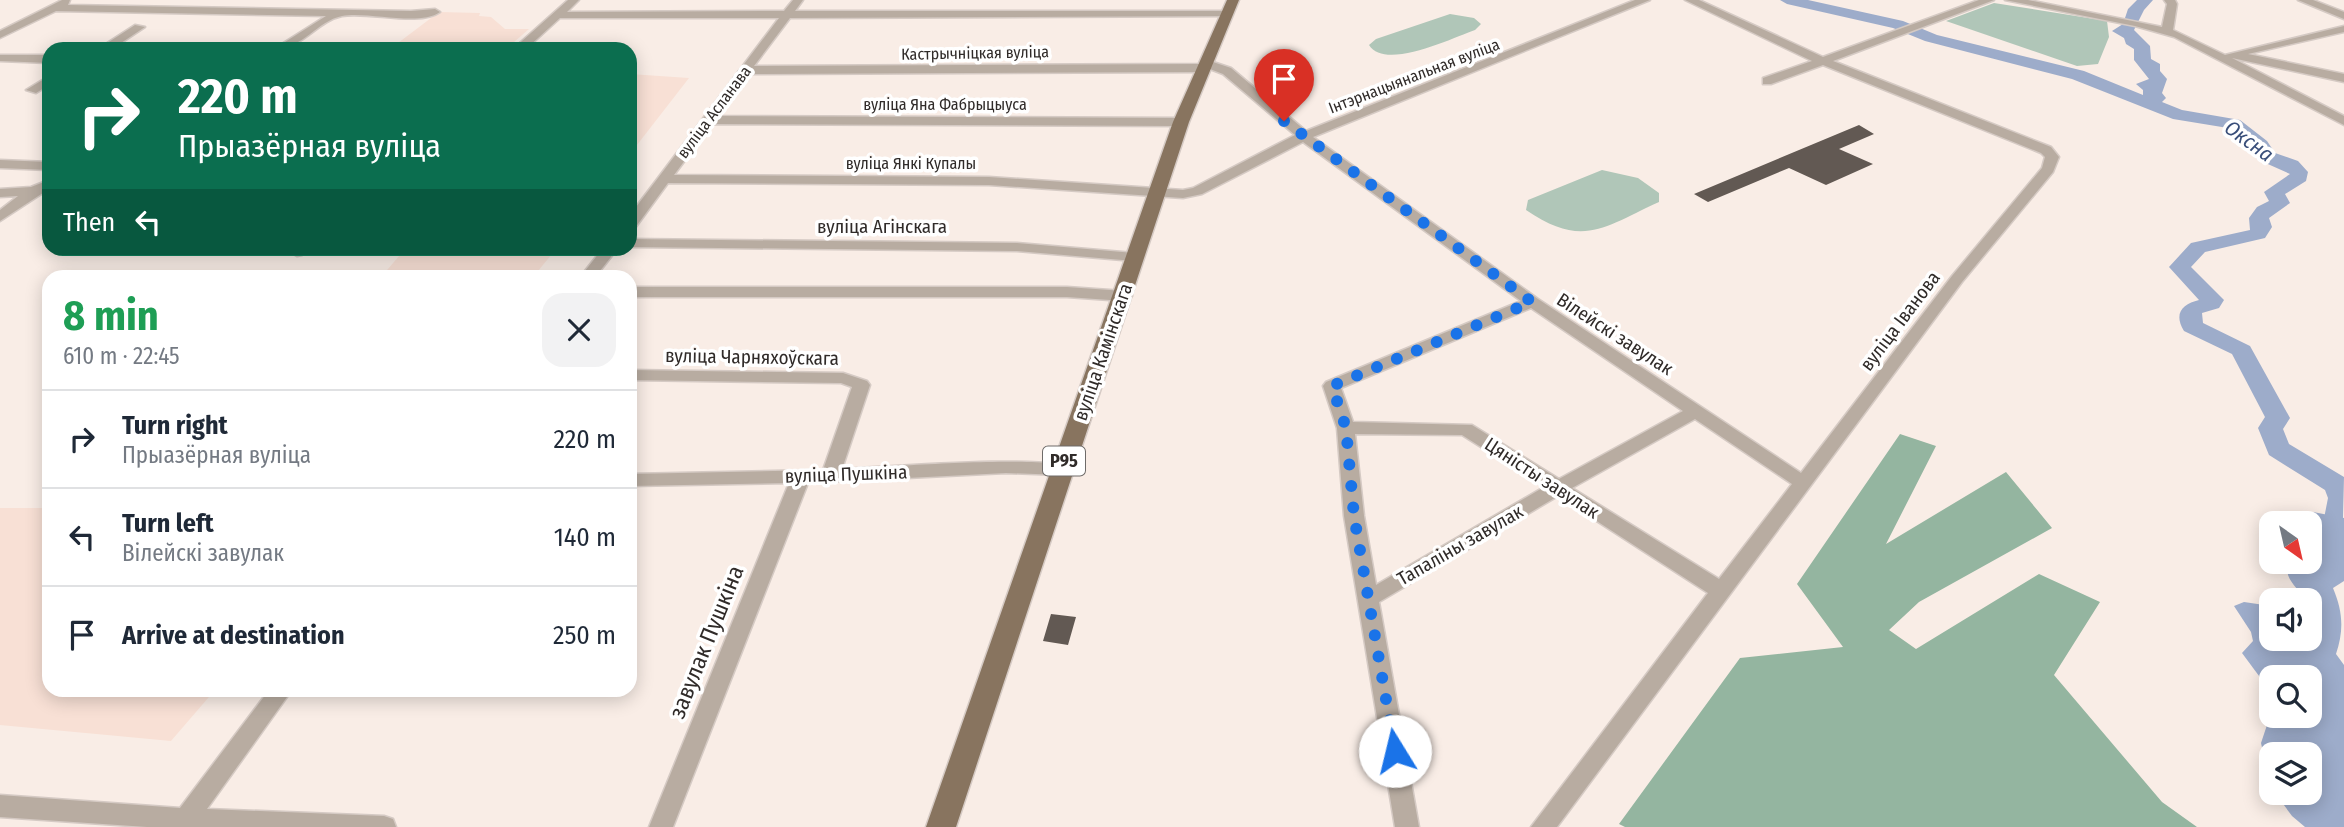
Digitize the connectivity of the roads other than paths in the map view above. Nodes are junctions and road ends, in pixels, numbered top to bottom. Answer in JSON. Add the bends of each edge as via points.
{"nodes":[{"id":1,"x":71,"y":0,"type":"edge"},
{"id":2,"x":574,"y":0,"type":"edge"},
{"id":3,"x":799,"y":0,"type":"edge"},
{"id":4,"x":1233,"y":0,"type":"edge"},
{"id":5,"x":1645,"y":0,"type":"edge"},
{"id":6,"x":1690,"y":0,"type":"edge"},
{"id":7,"x":1955,"y":0,"type":"edge"},
{"id":8,"x":1990,"y":0,"type":"edge"},
{"id":9,"x":2010,"y":0,"type":"edge"},
{"id":10,"x":2169,"y":0,"type":"edge"},
{"id":11,"x":2303,"y":0,"type":"edge"},
{"id":12,"x":1970,"y":6,"type":"junction"},
{"id":13,"x":56,"y":8,"type":"junction"},
{"id":14,"x":435,"y":12,"type":"dead end"},
{"id":15,"x":338,"y":13,"type":"junction"},
{"id":16,"x":1227,"y":14,"type":"junction"},
{"id":17,"x":558,"y":15,"type":"junction"},
{"id":18,"x":788,"y":15,"type":"junction"},
{"id":19,"x":2344,"y":16,"type":"edge"},
{"id":20,"x":139,"y":27,"type":"dead end"},
{"id":21,"x":2344,"y":29,"type":"edge"},
{"id":22,"x":2167,"y":32,"type":"junction"},
{"id":23,"x":0,"y":34,"type":"edge"},
{"id":24,"x":116,"y":42,"type":"edge"},
{"id":25,"x":291,"y":42,"type":"edge"},
{"id":26,"x":527,"y":42,"type":"edge"},
{"id":27,"x":2238,"y":55,"type":"junction"},
{"id":28,"x":2223,"y":56,"type":"junction"},
{"id":29,"x":0,"y":58,"type":"edge"},
{"id":30,"x":42,"y":59,"type":"edge"},
{"id":31,"x":1819,"y":60,"type":"junction"},
{"id":32,"x":1206,"y":66,"type":"junction"},
{"id":33,"x":746,"y":70,"type":"junction"},
{"id":34,"x":2344,"y":78,"type":"edge"},
{"id":35,"x":1767,"y":81,"type":"dead end"},
{"id":36,"x":42,"y":84,"type":"edge"},
{"id":37,"x":32,"y":90,"type":"dead end"},
{"id":38,"x":709,"y":120,"type":"junction"},
{"id":39,"x":2344,"y":121,"type":"edge"},
{"id":40,"x":1181,"y":122,"type":"junction"},
{"id":41,"x":1304,"y":136,"type":"junction"},
{"id":42,"x":0,"y":164,"type":"edge"},
{"id":43,"x":42,"y":166,"type":"edge"},
{"id":44,"x":664,"y":179,"type":"junction"},
{"id":45,"x":42,"y":187,"type":"edge"},
{"id":46,"x":33,"y":191,"type":"junction"},
{"id":47,"x":0,"y":193,"type":"edge"},
{"id":48,"x":1157,"y":193,"type":"junction"},
{"id":49,"x":637,"y":216,"type":"edge"},
{"id":50,"x":0,"y":217,"type":"edge"},
{"id":51,"x":637,"y":243,"type":"edge"},
{"id":52,"x":604,"y":256,"type":"edge"},
{"id":53,"x":1134,"y":257,"type":"junction"},
{"id":54,"x":593,"y":270,"type":"edge"},
{"id":55,"x":637,"y":292,"type":"edge"},
{"id":56,"x":1124,"y":296,"type":"junction"},
{"id":57,"x":1532,"y":302,"type":"junction"},
{"id":58,"x":637,"y":375,"type":"edge"},
{"id":59,"x":1697,"y":411,"type":"junction"},
{"id":60,"x":1346,"y":428,"type":"junction"},
{"id":61,"x":1062,"y":469,"type":"junction"},
{"id":62,"x":830,"y":476,"type":"junction"},
{"id":63,"x":801,"y":477,"type":"junction"},
{"id":64,"x":637,"y":480,"type":"edge"},
{"id":65,"x":1803,"y":483,"type":"junction"},
{"id":66,"x":1558,"y":488,"type":"junction"},
{"id":67,"x":1720,"y":590,"type":"junction"},
{"id":68,"x":1370,"y":598,"type":"junction"},
{"id":69,"x":276,"y":697,"type":"edge"},
{"id":70,"x":0,"y":806,"type":"edge"},
{"id":71,"x":183,"y":823,"type":"edge"},
{"id":72,"x":384,"y":827,"type":"edge"},
{"id":73,"x":661,"y":827,"type":"edge"},
{"id":74,"x":941,"y":827,"type":"edge"},
{"id":75,"x":1407,"y":827,"type":"edge"},
{"id":76,"x":1543,"y":827,"type":"edge"}],
"edges":[{"from":1,"to":13,"type":"street"},
{"from":2,"to":17,"type":"street"},
{"from":3,"to":18,"type":"street","name":"вуліца Асланава"},
{"from":4,"to":16,"type":"main road","name":"вуліца Камінскага","number":"Р95"},
{"from":5,"to":41,"type":"street","name":"Інтэрнацыянальная вуліца"},
{"from":6,"to":31,"type":"street","name":"вуліца Іванова"},
{"from":7,"to":12,"type":"street"},
{"from":8,"to":12,"type":"street"},
{"from":9,"to":22,"type":"street"},
{"from":10,"to":22,"type":"street"},
{"from":11,"to":19,"type":"street"},
{"from":12,"to":31,"type":"street"},
{"from":13,"to":15,"type":"street"},
{"from":13,"to":23,"type":"street"},
{"from":14,"to":15,"type":"street"},
{"from":15,"to":25,"type":"street"},
{"from":16,"to":18,"type":"street"},
{"from":16,"to":32,"type":"main road","name":"вуліца Камінскага","number":"Р95"},
{"from":17,"to":18,"type":"street"},
{"from":17,"to":26,"type":"street"},
{"from":18,"to":33,"type":"street","name":"вуліца Асланава"},
{"from":20,"to":24,"type":"street"},
{"from":21,"to":27,"type":"street"},
{"from":22,"to":28,"type":"street"},
{"from":27,"to":28,"type":"street"},
{"from":27,"to":34,"type":"street"},
{"from":28,"to":39,"type":"street"},
{"from":29,"to":30,"type":"street"},
{"from":31,"to":35,"type":"street"},
{"from":31,"to":65,"type":"street","name":"вуліца Іванова","via":[[2046,150],[2052,157],[2048,169],[1957,279]]},
{"from":32,"to":33,"type":"street","name":"Кастрычніцкая вуліца"},
{"from":32,"to":40,"type":"main road","name":"вуліца Камінскага","number":"Р95"},
{"from":32,"to":41,"type":"street","name":"Вілейскі завулак","via":[[1227,71]]},
{"from":33,"to":38,"type":"street","name":"вуліца Асланава"},
{"from":36,"to":37,"type":"street"},
{"from":38,"to":40,"type":"street","name":"вуліца Яна Фабрыцыуса"},
{"from":38,"to":44,"type":"street","name":"вуліца Асланава"},
{"from":40,"to":48,"type":"main road","name":"вуліца Камінскага","number":"Р95"},
{"from":41,"to":48,"type":"street","name":"Інтэрнацыянальная вуліца","via":[[1197,191]]},
{"from":41,"to":57,"type":"street","name":"Вілейскі завулак"},
{"from":42,"to":43,"type":"street"},
{"from":44,"to":48,"type":"street","name":"вуліца Янкі Купалы","via":[[989,181]]},
{"from":44,"to":49,"type":"street","name":"вуліца Асланава"},
{"from":45,"to":46,"type":"street"},
{"from":46,"to":47,"type":"street"},
{"from":46,"to":50,"type":"street"},
{"from":48,"to":53,"type":"main road","name":"вуліца Камінскага","number":"Р95"},
{"from":51,"to":53,"type":"street","name":"вуліца Агінскага","via":[[1017,247]]},
{"from":52,"to":54,"type":"street"},
{"from":53,"to":56,"type":"main road","name":"вуліца Камінскага","number":"Р95"},
{"from":55,"to":56,"type":"street","via":[[1067,292]]},
{"from":56,"to":61,"type":"main road","name":"вуліца Камінскага","number":"Р95"},
{"from":57,"to":59,"type":"street","name":"Вілейскі завулак"},
{"from":57,"to":60,"type":"street","via":[[1336,383],[1331,390]]},
{"from":58,"to":62,"type":"street","name":"вуліца Чарняхоўскага","via":[[843,378],[861,385]]},
{"from":59,"to":65,"type":"street","name":"Вілейскі завулак"},
{"from":59,"to":66,"type":"street","name":"Тапаліны завулак"},
{"from":60,"to":66,"type":"street","name":"Цяністы завулак","via":[[1466,429]]},
{"from":60,"to":68,"type":"street","via":[[1354,516]]},
{"from":61,"to":62,"type":"street","name":"вуліца Пушкіна","via":[[1006,467]]},
{"from":61,"to":74,"type":"main road","name":"вуліца Камінскага","number":"Р95"},
{"from":62,"to":63,"type":"street","name":"вуліца Пушкіна"},
{"from":63,"to":64,"type":"street","name":"вуліца Пушкіна"},
{"from":63,"to":73,"type":"street","name":"завулак Пушкіна"},
{"from":65,"to":67,"type":"street","name":"вуліца Іванова"},
{"from":66,"to":67,"type":"street","name":"Цяністы завулак"},
{"from":66,"to":68,"type":"street","name":"Тапаліны завулак"},
{"from":67,"to":76,"type":"street","name":"вуліца Іванова"},
{"from":68,"to":75,"type":"street"},
{"from":69,"to":71,"type":"street"},
{"from":70,"to":71,"type":"street"},
{"from":71,"to":72,"type":"street"}]}
